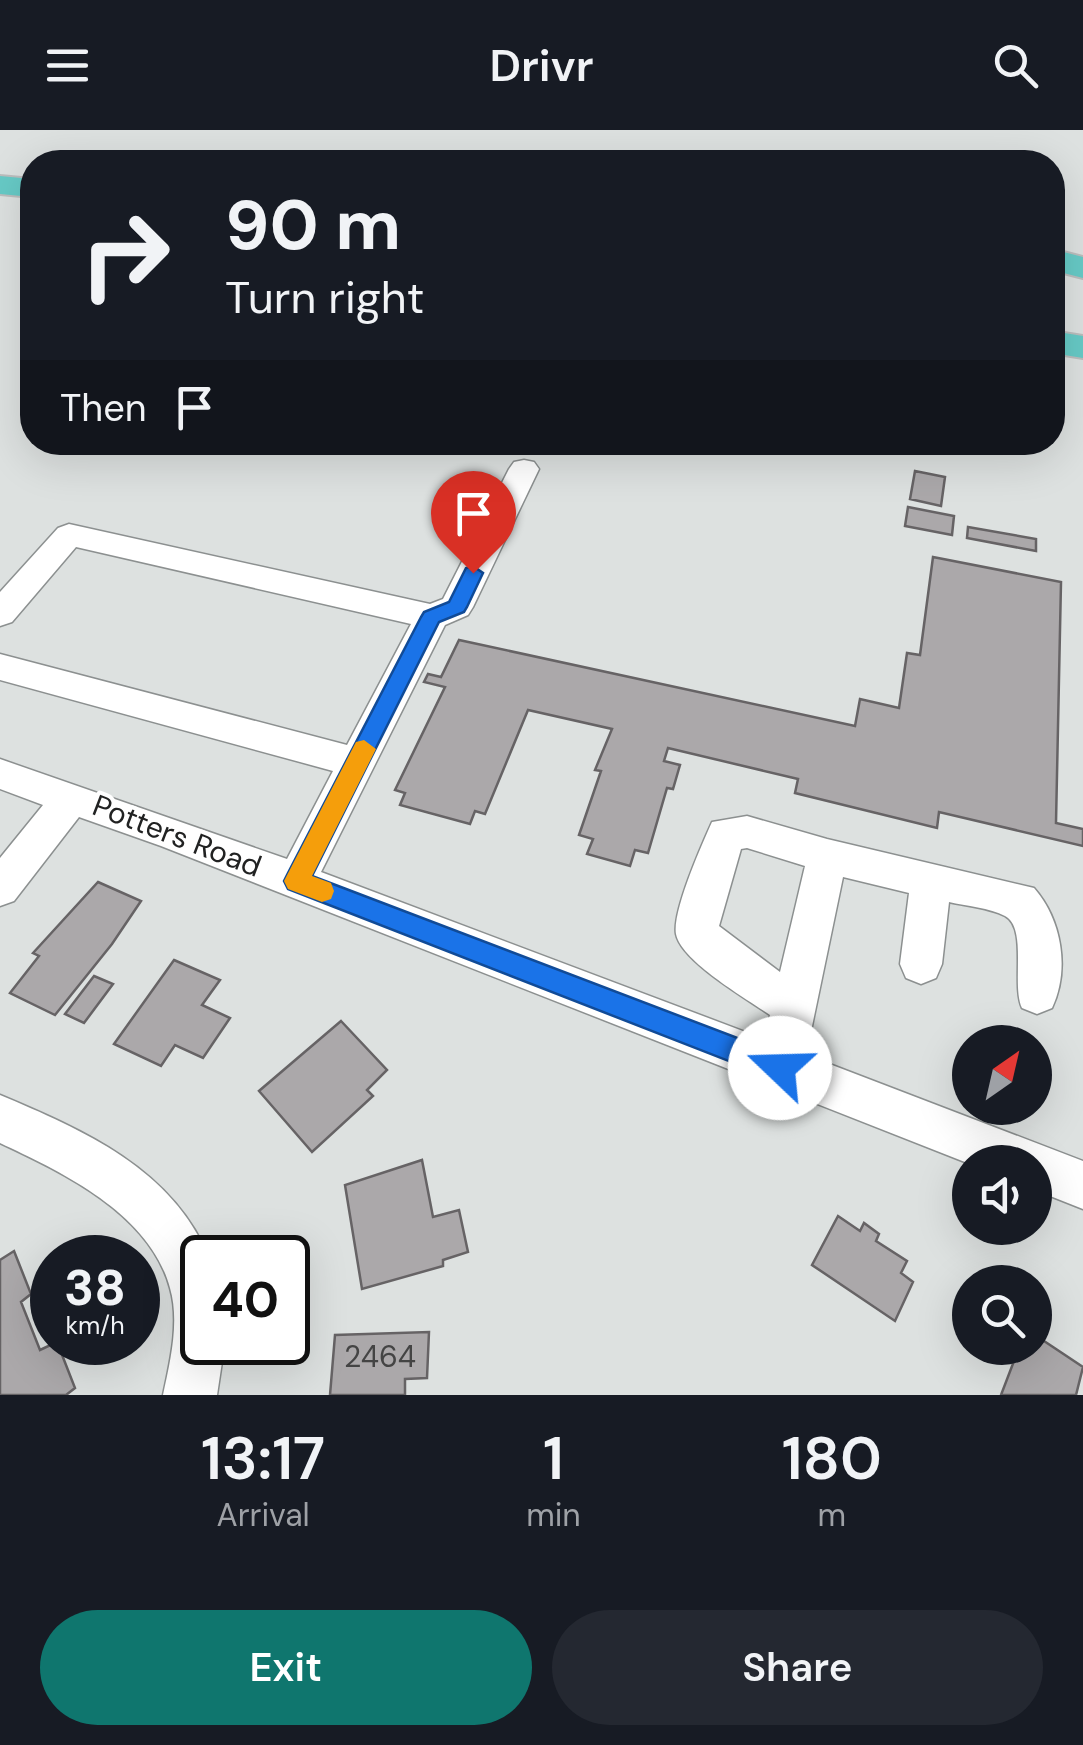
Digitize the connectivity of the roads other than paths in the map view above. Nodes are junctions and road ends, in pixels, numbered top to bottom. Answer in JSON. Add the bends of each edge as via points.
{"nodes":[{"id":1,"x":524,"y":469,"type":"dead end"},
{"id":2,"x":0,"y":614,"type":"edge"},
{"id":3,"x":432,"y":617,"type":"junction"},
{"id":4,"x":0,"y":667,"type":"edge"},
{"id":5,"x":357,"y":763,"type":"junction"},
{"id":6,"x":4,"y":781,"type":"edge"},
{"id":7,"x":72,"y":797,"type":"junction"},
{"id":8,"x":827,"y":856,"type":"junction"},
{"id":9,"x":296,"y":881,"type":"junction"},
{"id":10,"x":931,"y":882,"type":"junction"},
{"id":11,"x":0,"y":888,"type":"edge"},
{"id":12,"x":921,"y":964,"type":"dead end"},
{"id":13,"x":1037,"y":994,"type":"dead end"},
{"id":14,"x":791,"y":1005,"type":"junction"},
{"id":15,"x":780,"y":1068,"type":"junction"},
{"id":16,"x":0,"y":1118,"type":"edge"},
{"id":17,"x":981,"y":1145,"type":"edge"},
{"id":18,"x":1052,"y":1173,"type":"edge"},
{"id":19,"x":1083,"y":1185,"type":"edge"},
{"id":20,"x":190,"y":1395,"type":"edge"}],
"edges":[{"from":1,"to":3,"type":"street","via":[[456,607]]},
{"from":2,"to":3,"type":"street","via":[[69,535]]},
{"from":3,"to":5,"type":"street"},
{"from":4,"to":5,"type":"street"},
{"from":5,"to":9,"type":"street"},
{"from":6,"to":7,"type":"street","name":"Potters Road"},
{"from":7,"to":9,"type":"street","name":"Potters Road"},
{"from":7,"to":11,"type":"street"},
{"from":8,"to":10,"type":"street"},
{"from":8,"to":14,"type":"street"},
{"from":8,"to":14,"type":"street","via":[[747,832],[726,834],[699,915],[697,932],[716,952]]},
{"from":9,"to":15,"type":"street","name":"Potters Road"},
{"from":10,"to":12,"type":"street"},
{"from":10,"to":13,"type":"street","via":[[1019,901],[1033,914],[1040,939]]},
{"from":14,"to":15,"type":"street"},
{"from":15,"to":17,"type":"street","name":"Potters Road"},
{"from":16,"to":20,"type":"street","via":[[135,1192],[168,1231],[197,1290]]},
{"from":18,"to":19,"type":"street"}]}
